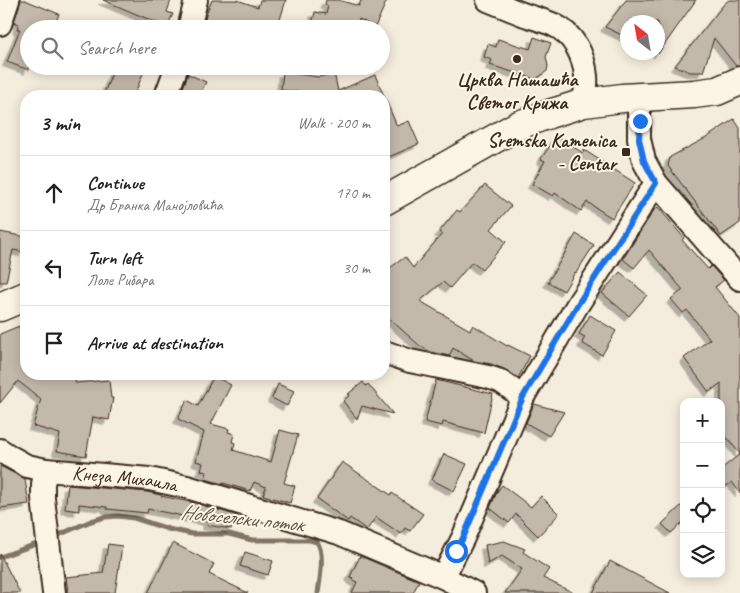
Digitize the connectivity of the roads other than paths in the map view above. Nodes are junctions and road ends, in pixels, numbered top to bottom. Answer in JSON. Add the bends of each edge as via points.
{"nodes":[{"id":1,"x":8,"y":0,"type":"edge"},
{"id":2,"x":196,"y":0,"type":"edge"},
{"id":3,"x":488,"y":0,"type":"edge"},
{"id":4,"x":512,"y":5,"type":"edge"},
{"id":5,"x":191,"y":20,"type":"edge"},
{"id":6,"x":0,"y":24,"type":"edge"},
{"id":7,"x":174,"y":75,"type":"edge"},
{"id":8,"x":740,"y":81,"type":"edge"},
{"id":9,"x":168,"y":90,"type":"edge"},
{"id":10,"x":639,"y":96,"type":"junction"},
{"id":11,"x":584,"y":103,"type":"junction"},
{"id":12,"x":656,"y":183,"type":"junction"},
{"id":13,"x":390,"y":198,"type":"edge"},
{"id":14,"x":740,"y":279,"type":"edge"},
{"id":15,"x":20,"y":298,"type":"edge"},
{"id":16,"x":0,"y":306,"type":"edge"},
{"id":17,"x":390,"y":354,"type":"edge"},
{"id":18,"x":523,"y":397,"type":"junction"},
{"id":19,"x":0,"y":450,"type":"edge"},
{"id":20,"x":46,"y":470,"type":"junction"},
{"id":21,"x":443,"y":578,"type":"junction"},
{"id":22,"x":54,"y":593,"type":"edge"},
{"id":23,"x":474,"y":593,"type":"edge"}],
"edges":[{"from":1,"to":6,"type":"street"},
{"from":2,"to":5,"type":"street"},
{"from":3,"to":4,"type":"street"},
{"from":4,"to":11,"type":"street","via":[[555,26],[574,42],[584,65]]},
{"from":7,"to":9,"type":"street"},
{"from":8,"to":10,"type":"main road","via":[[717,91]]},
{"from":10,"to":11,"type":"main road"},
{"from":10,"to":12,"type":"street","via":[[639,139],[644,161]]},
{"from":11,"to":13,"type":"main road","via":[[519,125]]},
{"from":12,"to":14,"type":"street"},
{"from":12,"to":18,"type":"street"},
{"from":15,"to":16,"type":"main road"},
{"from":17,"to":18,"type":"street","via":[[488,377]]},
{"from":18,"to":21,"type":"street"},
{"from":19,"to":20,"type":"street","name":"Кнеза Михаила","via":[[27,466]]},
{"from":20,"to":21,"type":"street","name":"Кнеза Михаила","via":[[169,482],[339,533]]},
{"from":20,"to":22,"type":"street","via":[[43,498]]},
{"from":21,"to":23,"type":"street","name":"Кнеза Михаила"}]}
